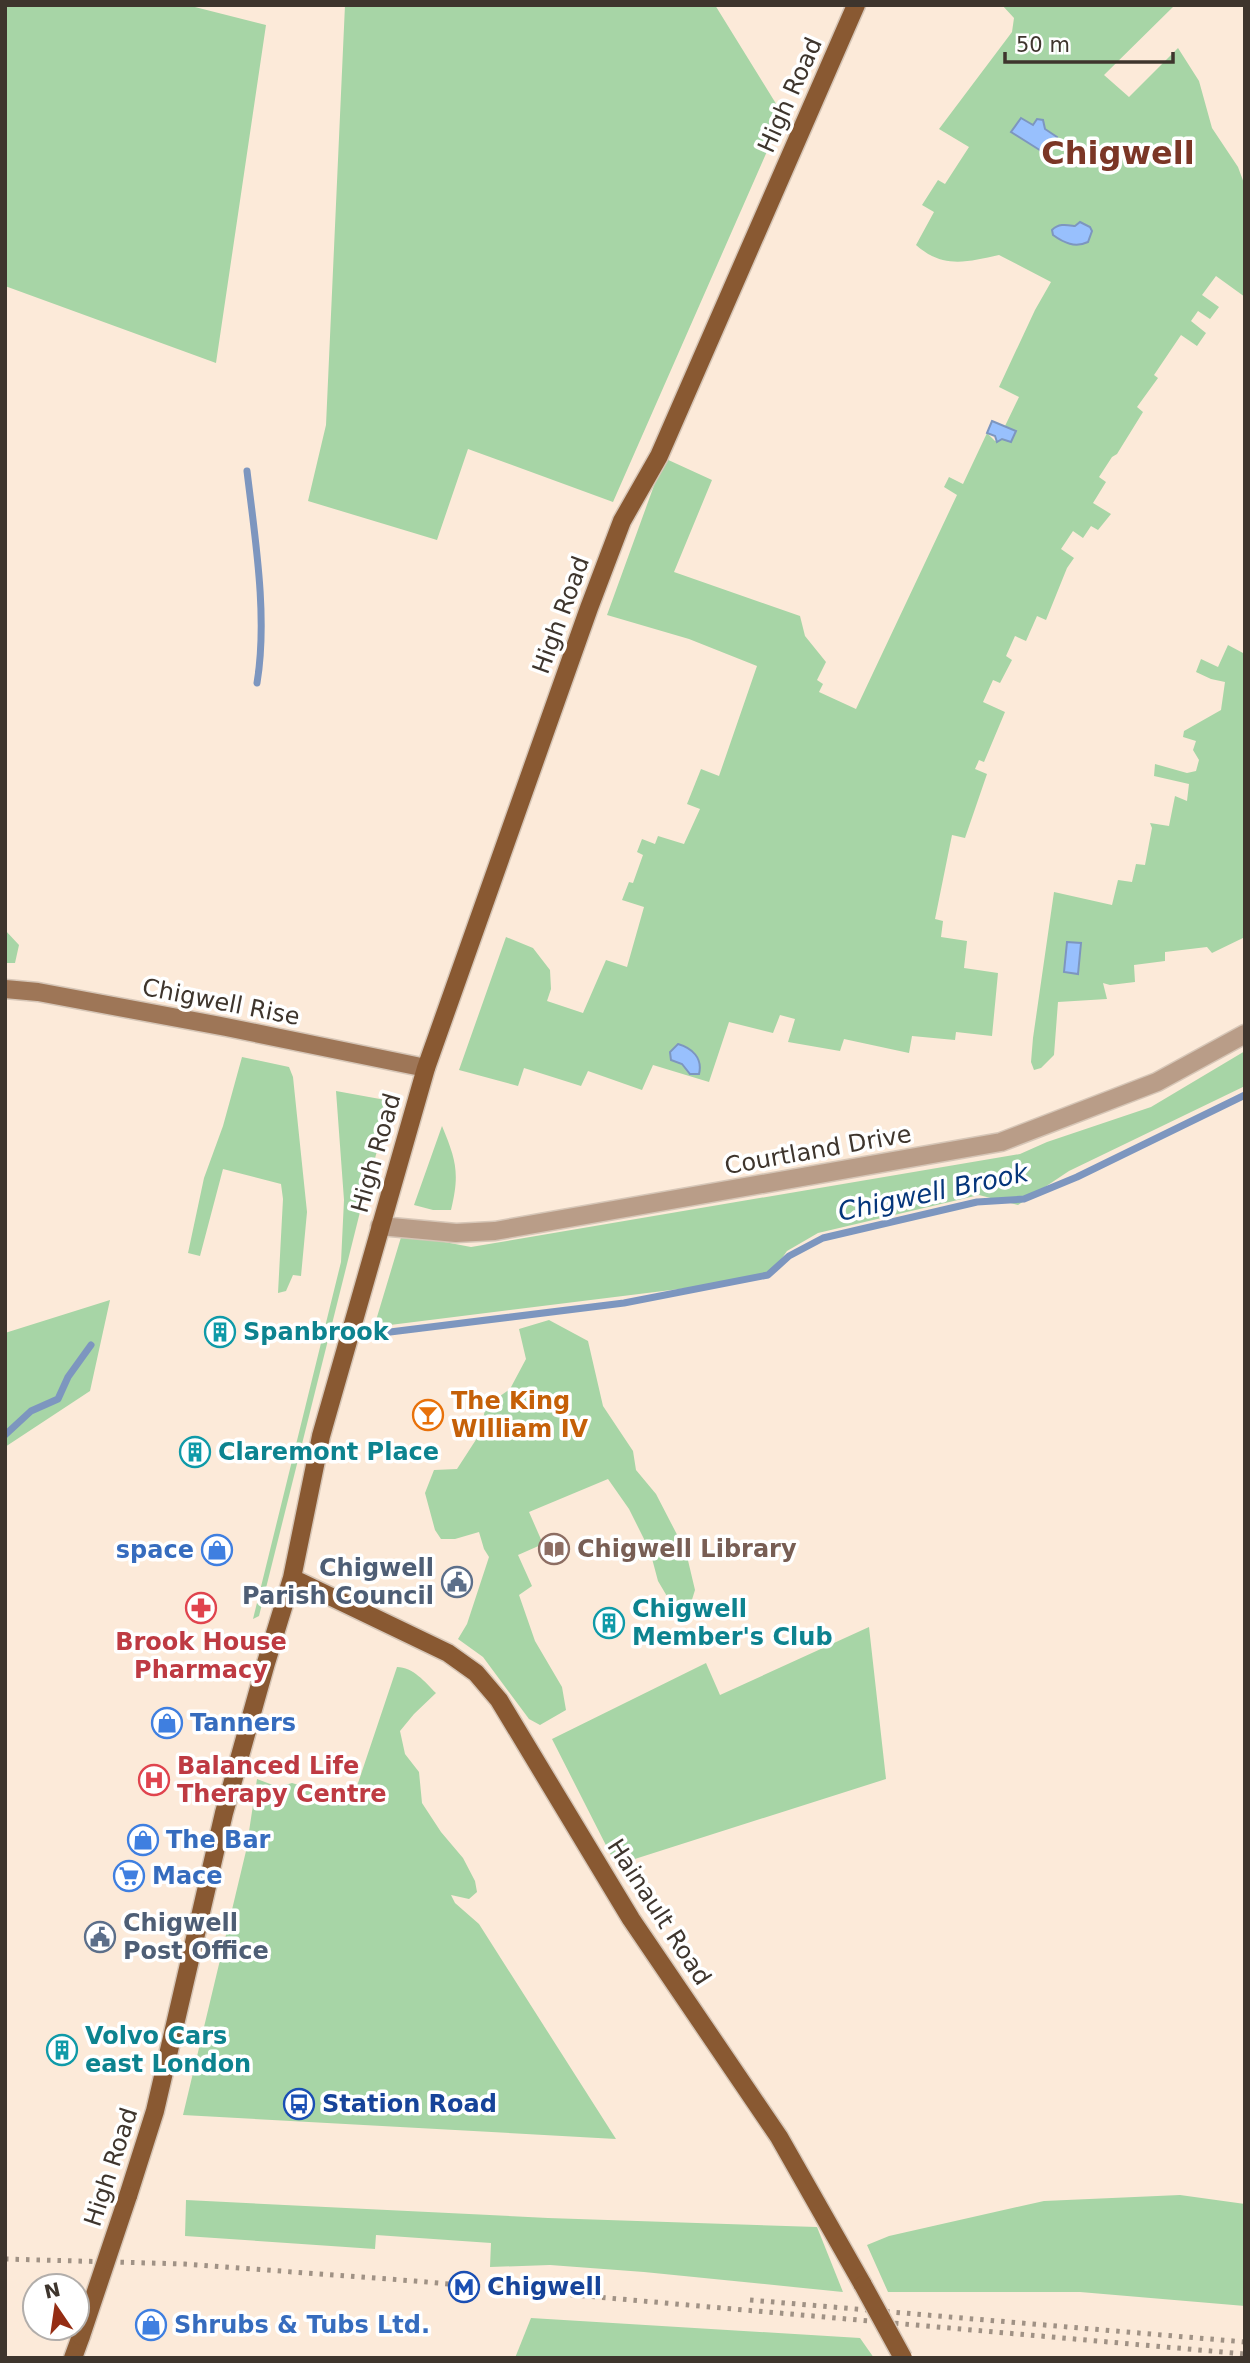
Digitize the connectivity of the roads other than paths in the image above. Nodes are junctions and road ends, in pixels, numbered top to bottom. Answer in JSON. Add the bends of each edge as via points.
{"nodes":[{"id":1,"x":856,"y":5,"type":"edge"},
{"id":2,"x":5,"y":989,"type":"edge"},
{"id":3,"x":1245,"y":1034,"type":"edge"},
{"id":4,"x":426,"y":1068,"type":"junction"},
{"id":5,"x":380,"y":1226,"type":"junction"},
{"id":6,"x":292,"y":1578,"type":"junction"},
{"id":7,"x":73,"y":2358,"type":"edge"},
{"id":8,"x":903,"y":2358,"type":"edge"}],
"edges":[{"from":1,"to":4,"type":"main road","name":"High Road","via":[[659,456],[622,521]]},
{"from":2,"to":4,"type":"main road","name":"Chigwell Rise"},
{"from":3,"to":5,"type":"street","name":"Courtland Drive","via":[[1157,1082],[1001,1142],[495,1231],[456,1233]]},
{"from":4,"to":5,"type":"main road","name":"High Road"},
{"from":5,"to":6,"type":"main road","name":"High Road","via":[[321,1436]]},
{"from":6,"to":7,"type":"main road","name":"High Road","bridge":true,"via":[[224,1813],[155,2111]]},
{"from":6,"to":8,"type":"main road","name":"Hainault Road","bridge":true,"via":[[448,1653],[475,1673],[499,1700],[631,1919],[779,2137]]}]}
